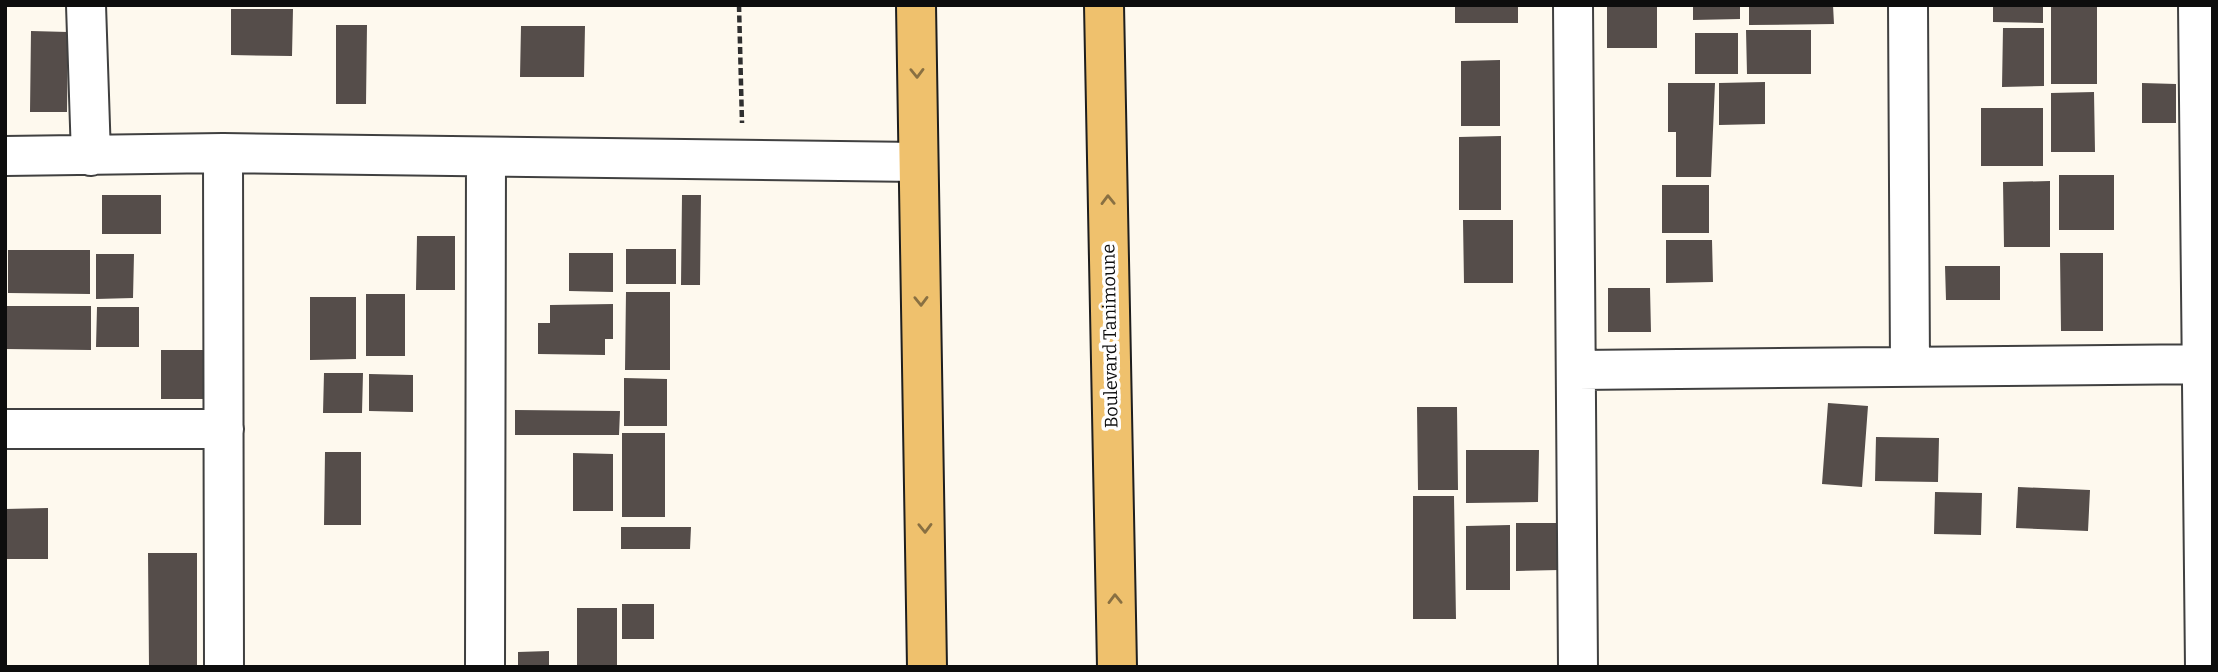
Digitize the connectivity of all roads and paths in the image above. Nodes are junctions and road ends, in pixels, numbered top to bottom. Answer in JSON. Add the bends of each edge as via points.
{"nodes":[{"id":1,"x":86,"y":5,"type":"edge"},
{"id":2,"x":739,"y":5,"type":"edge"},
{"id":3,"x":916,"y":5,"type":"edge"},
{"id":4,"x":1104,"y":5,"type":"edge"},
{"id":5,"x":1573,"y":5,"type":"edge"},
{"id":6,"x":1908,"y":5,"type":"edge"},
{"id":7,"x":2198,"y":5,"type":"edge"},
{"id":8,"x":223,"y":153,"type":"junction"},
{"id":9,"x":5,"y":156,"type":"edge"},
{"id":10,"x":91,"y":156,"type":"junction"},
{"id":11,"x":486,"y":157,"type":"junction"},
{"id":12,"x":743,"y":162,"type":"junction"},
{"id":13,"x":918,"y":162,"type":"junction"},
{"id":14,"x":2207,"y":364,"type":"edge"},
{"id":15,"x":1910,"y":365,"type":"junction"},
{"id":16,"x":1577,"y":370,"type":"junction"},
{"id":17,"x":5,"y":429,"type":"edge"},
{"id":18,"x":223,"y":429,"type":"junction"},
{"id":19,"x":224,"y":667,"type":"edge"},
{"id":20,"x":485,"y":667,"type":"edge"},
{"id":21,"x":927,"y":667,"type":"edge"},
{"id":22,"x":1117,"y":667,"type":"edge"},
{"id":23,"x":1578,"y":667,"type":"edge"},
{"id":24,"x":2204,"y":667,"type":"edge"}],
"edges":[{"from":1,"to":10,"type":"street"},
{"from":2,"to":12,"type":"path"},
{"from":3,"to":13,"type":"main road","one_way":true},
{"from":22,"to":4,"type":"main road","name":"Boulevard Tanimoune","one_way":true},
{"from":5,"to":16,"type":"street"},
{"from":6,"to":15,"type":"street"},
{"from":7,"to":14,"type":"street"},
{"from":8,"to":10,"type":"street"},
{"from":8,"to":11,"type":"street"},
{"from":8,"to":18,"type":"street"},
{"from":9,"to":10,"type":"street"},
{"from":11,"to":12,"type":"street"},
{"from":11,"to":20,"type":"street"},
{"from":12,"to":13,"type":"street"},
{"from":13,"to":21,"type":"main road","one_way":true},
{"from":14,"to":15,"type":"street"},
{"from":14,"to":24,"type":"street"},
{"from":15,"to":16,"type":"street"},
{"from":16,"to":23,"type":"street"},
{"from":17,"to":18,"type":"street"},
{"from":18,"to":19,"type":"street"}]}
